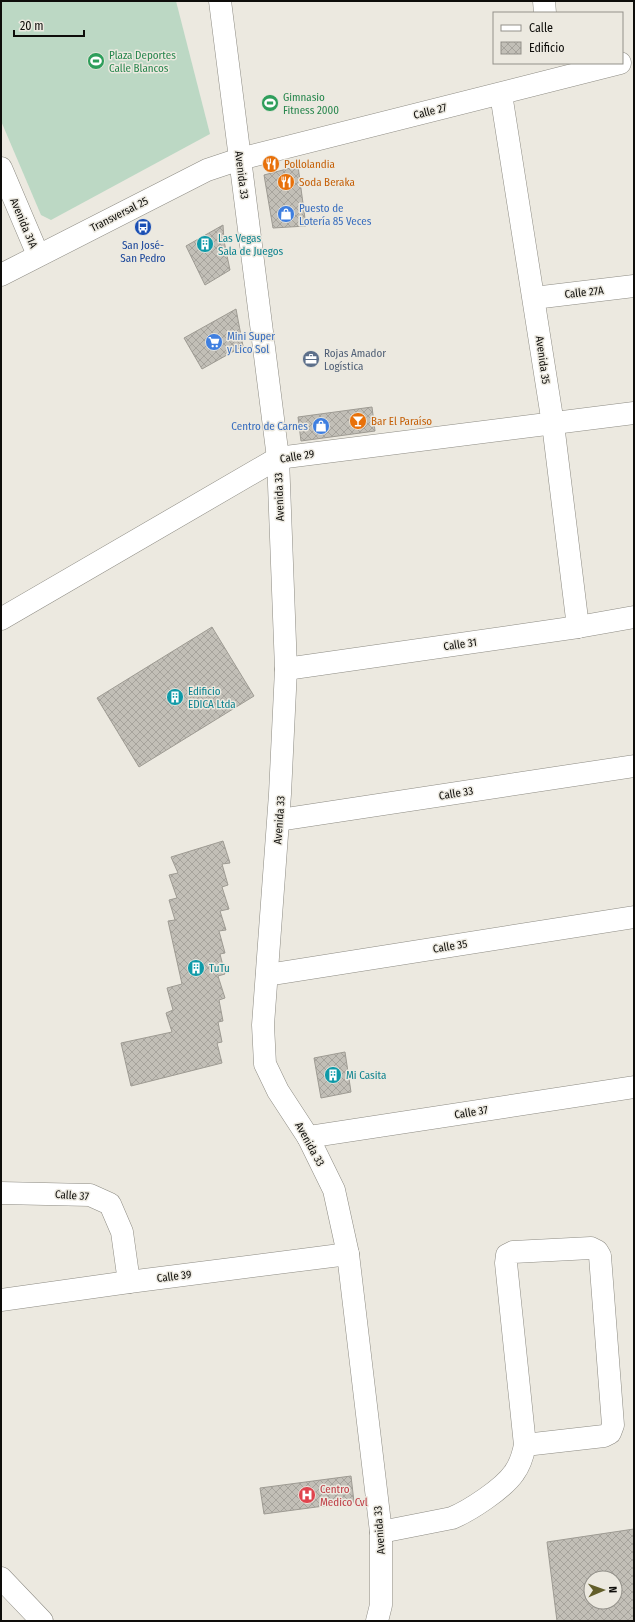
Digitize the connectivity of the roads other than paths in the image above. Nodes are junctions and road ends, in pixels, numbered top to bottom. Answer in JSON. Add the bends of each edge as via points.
{"nodes":[{"id":1,"x":220,"y":1,"type":"edge"},
{"id":2,"x":544,"y":1,"type":"edge"},
{"id":3,"x":545,"y":12,"type":"edge"},
{"id":4,"x":634,"y":60,"type":"edge"},
{"id":5,"x":623,"y":63,"type":"edge"},
{"id":6,"x":613,"y":64,"type":"edge"},
{"id":7,"x":550,"y":72,"type":"edge"},
{"id":8,"x":501,"y":94,"type":"junction"},
{"id":9,"x":240,"y":159,"type":"junction"},
{"id":10,"x":1,"y":168,"type":"edge"},
{"id":11,"x":38,"y":255,"type":"junction"},
{"id":12,"x":1,"y":275,"type":"edge"},
{"id":13,"x":634,"y":286,"type":"edge"},
{"id":14,"x":534,"y":298,"type":"junction"},
{"id":15,"x":634,"y":413,"type":"edge"},
{"id":16,"x":553,"y":424,"type":"junction"},
{"id":17,"x":278,"y":458,"type":"junction"},
{"id":18,"x":634,"y":617,"type":"edge"},
{"id":19,"x":1,"y":619,"type":"edge"},
{"id":20,"x":578,"y":627,"type":"junction"},
{"id":21,"x":286,"y":669,"type":"junction"},
{"id":22,"x":634,"y":766,"type":"edge"},
{"id":23,"x":279,"y":820,"type":"junction"},
{"id":24,"x":634,"y":917,"type":"edge"},
{"id":25,"x":267,"y":975,"type":"junction"},
{"id":26,"x":634,"y":1087,"type":"edge"},
{"id":27,"x":308,"y":1137,"type":"junction"},
{"id":28,"x":1,"y":1193,"type":"edge"},
{"id":29,"x":348,"y":1254,"type":"junction"},
{"id":30,"x":129,"y":1282,"type":"junction"},
{"id":31,"x":1,"y":1300,"type":"edge"},
{"id":32,"x":525,"y":1445,"type":"junction"},
{"id":33,"x":381,"y":1532,"type":"junction"},
{"id":34,"x":1,"y":1578,"type":"edge"},
{"id":35,"x":42,"y":1621,"type":"edge"},
{"id":36,"x":377,"y":1621,"type":"edge"}],
"edges":[{"from":1,"to":9,"type":"street","name":"Avenida 33"},
{"from":2,"to":3,"type":"street"},
{"from":4,"to":5,"type":"street","name":"Calle 27"},
{"from":6,"to":7,"type":"street","name":"Calle 27"},
{"from":7,"to":8,"type":"street","name":"Calle 27"},
{"from":8,"to":9,"type":"street","name":"Calle 27"},
{"from":8,"to":14,"type":"street","name":"Avenida 35"},
{"from":9,"to":11,"type":"street","name":"Transversal 25","via":[[207,170]]},
{"from":9,"to":17,"type":"street","name":"Avenida 33"},
{"from":10,"to":11,"type":"street","name":"Avenida 31A"},
{"from":11,"to":12,"type":"street","name":"Transversal 25"},
{"from":13,"to":14,"type":"street","name":"Calle 27A"},
{"from":14,"to":16,"type":"street","name":"Avenida 35"},
{"from":15,"to":16,"type":"street","name":"Calle 29"},
{"from":16,"to":17,"type":"street","name":"Calle 29"},
{"from":16,"to":20,"type":"street","name":"Avenida 35"},
{"from":17,"to":19,"type":"street","name":"Calle 29"},
{"from":17,"to":21,"type":"street","name":"Avenida 33"},
{"from":18,"to":20,"type":"street","name":"Calle 31"},
{"from":20,"to":21,"type":"street","name":"Calle 31"},
{"from":21,"to":23,"type":"street","name":"Avenida 33"},
{"from":22,"to":23,"type":"street","name":"Calle 33"},
{"from":23,"to":25,"type":"street","name":"Avenida 33"},
{"from":24,"to":25,"type":"street","name":"Calle 35"},
{"from":25,"to":27,"type":"street","name":"Avenida 33","via":[[263,1025],[265,1064],[278,1091]]},
{"from":26,"to":27,"type":"street","name":"Calle 37"},
{"from":27,"to":29,"type":"street","name":"Avenida 33","via":[[334,1190]]},
{"from":28,"to":30,"type":"street","name":"Calle 37","via":[[90,1195],[110,1204],[122,1232]]},
{"from":29,"to":30,"type":"street","name":"Calle 39"},
{"from":29,"to":33,"type":"street","name":"Avenida 33"},
{"from":30,"to":31,"type":"street","name":"Calle 39"},
{"from":32,"to":32,"type":"street","via":[[507,1255],[513,1252],[591,1248],[600,1256],[613,1424],[610,1433],[604,1436]]},
{"from":32,"to":33,"type":"street","via":[[522,1459],[513,1474],[504,1484],[463,1514]]},
{"from":33,"to":36,"type":"street","name":"Avenida 33","via":[[381,1605]]},
{"from":34,"to":35,"type":"street"}]}
